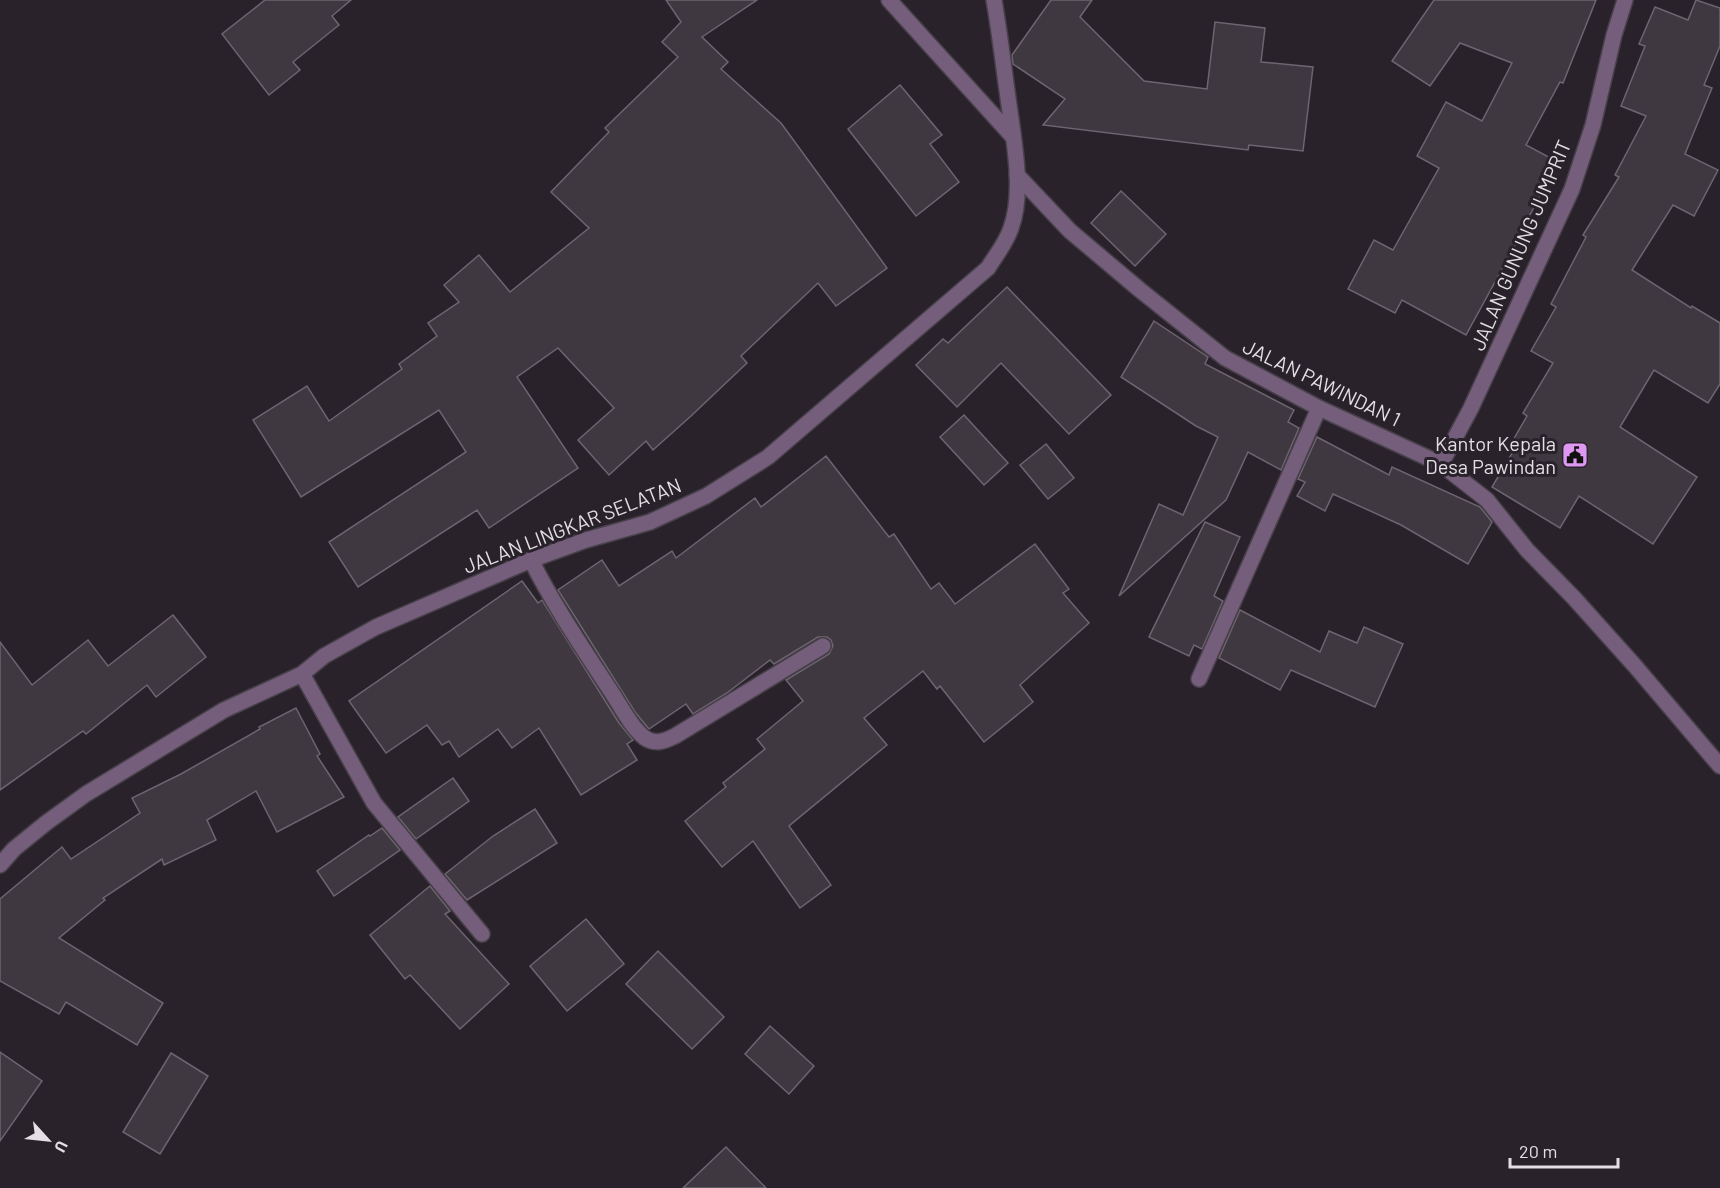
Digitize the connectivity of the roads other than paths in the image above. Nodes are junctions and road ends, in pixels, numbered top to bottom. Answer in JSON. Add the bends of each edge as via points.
{"nodes":[{"id":1,"x":889,"y":0,"type":"edge"},
{"id":2,"x":994,"y":0,"type":"edge"},
{"id":3,"x":1625,"y":0,"type":"edge"},
{"id":4,"x":1013,"y":137,"type":"junction"},
{"id":5,"x":1017,"y":175,"type":"junction"},
{"id":6,"x":1319,"y":408,"type":"junction"},
{"id":7,"x":1441,"y":464,"type":"junction"},
{"id":8,"x":531,"y":560,"type":"junction"},
{"id":9,"x":823,"y":646,"type":"dead end"},
{"id":10,"x":302,"y":674,"type":"junction"},
{"id":11,"x":1199,"y":679,"type":"dead end"},
{"id":12,"x":1720,"y":766,"type":"edge"},
{"id":13,"x":0,"y":865,"type":"edge"},
{"id":14,"x":482,"y":934,"type":"dead end"}],
"edges":[{"from":1,"to":4,"type":"street"},
{"from":2,"to":4,"type":"street","name":"JALAN LINGKAR SELATAN"},
{"from":3,"to":7,"type":"street","name":"JALAN GUNUNG JUMPRIT","via":[[1572,189],[1471,408]]},
{"from":4,"to":5,"type":"street","name":"JALAN LINGKAR SELATAN"},
{"from":5,"to":6,"type":"street","name":"JALAN PAWINDAN 1","via":[[1070,231],[1225,358]]},
{"from":5,"to":8,"type":"street","name":"JALAN LINGKAR SELATAN","via":[[1011,227],[988,268],[768,457],[706,496],[650,522]]},
{"from":6,"to":7,"type":"street","name":"JALAN PAWINDAN 1"},
{"from":6,"to":11,"type":"street"},
{"from":7,"to":12,"type":"street","name":"JALAN PAWINDAN 1","via":[[1487,500]]},
{"from":8,"to":9,"type":"street","via":[[578,640],[646,739],[661,742],[675,736]]},
{"from":8,"to":10,"type":"street","name":"JALAN LINGKAR SELATAN","via":[[376,627],[324,656]]},
{"from":10,"to":13,"type":"street","name":"JALAN LINGKAR SELATAN","via":[[224,710],[86,794],[14,849]]},
{"from":10,"to":14,"type":"street","via":[[379,810]]}]}
